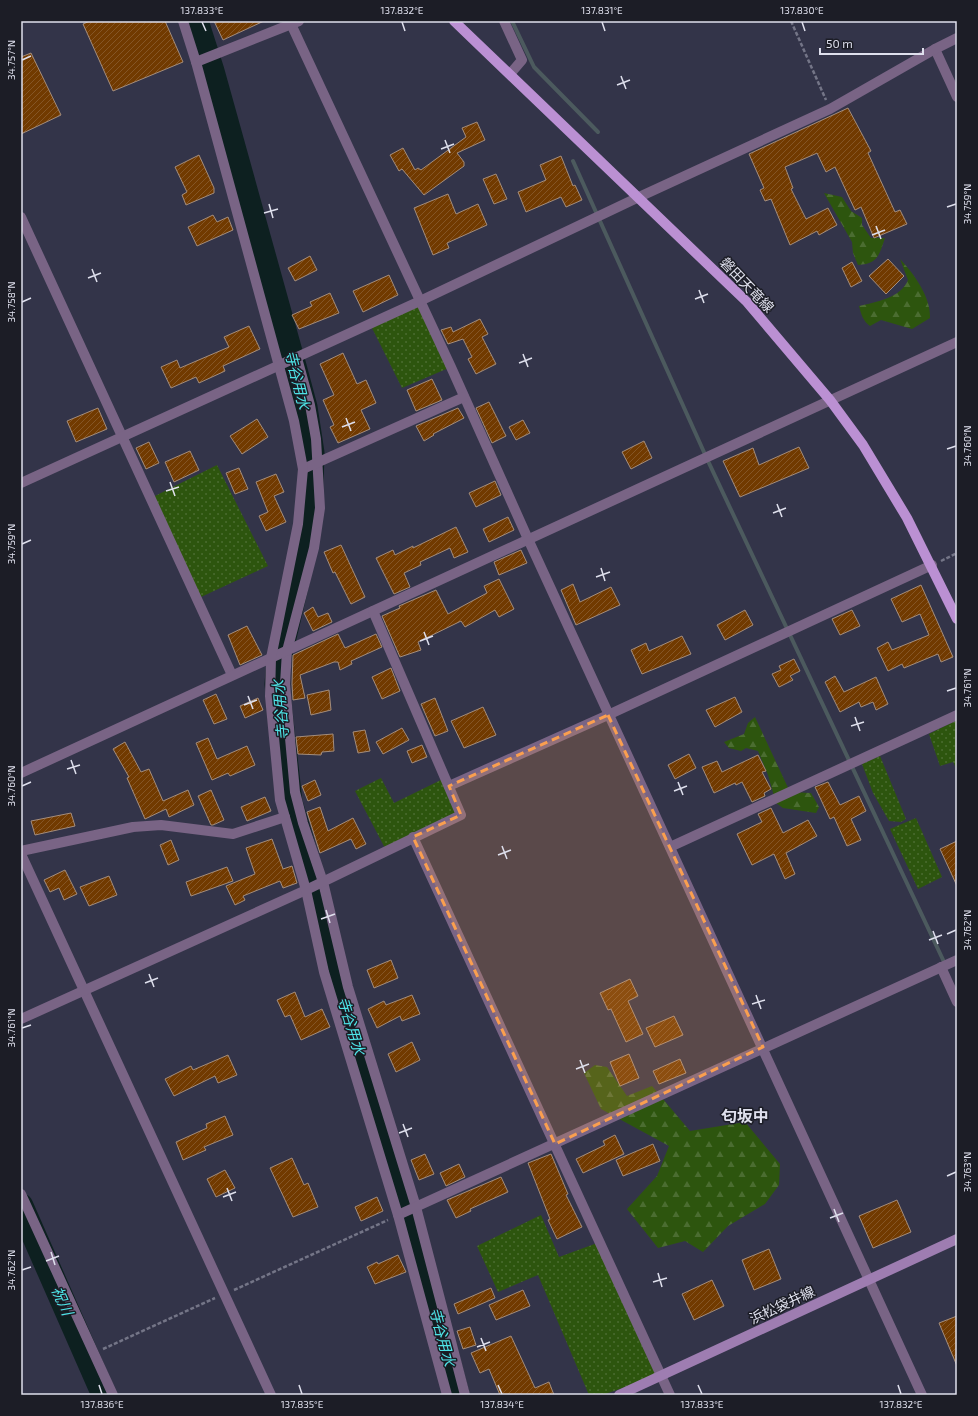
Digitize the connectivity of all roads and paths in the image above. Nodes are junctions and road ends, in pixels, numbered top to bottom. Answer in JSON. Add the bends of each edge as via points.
{"nodes":[{"id":1,"x":183,"y":21,"type":"edge"},
{"id":2,"x":454,"y":21,"type":"edge"},
{"id":3,"x":504,"y":21,"type":"edge"},
{"id":4,"x":791,"y":21,"type":"edge"},
{"id":5,"x":295,"y":22,"type":"edge"},
{"id":6,"x":957,"y":38,"type":"edge"},
{"id":7,"x":935,"y":49,"type":"junction"},
{"id":8,"x":196,"y":62,"type":"junction"},
{"id":9,"x":510,"y":74,"type":"junction"},
{"id":10,"x":957,"y":97,"type":"edge"},
{"id":11,"x":830,"y":110,"type":"junction"},
{"id":12,"x":639,"y":197,"type":"junction"},
{"id":13,"x":21,"y":217,"type":"edge"},
{"id":14,"x":25,"y":238,"type":"edge"},
{"id":15,"x":420,"y":301,"type":"junction"},
{"id":16,"x":957,"y":342,"type":"edge"},
{"id":17,"x":297,"y":358,"type":"junction"},
{"id":18,"x":278,"y":366,"type":"junction"},
{"id":19,"x":464,"y":397,"type":"junction"},
{"id":20,"x":830,"y":400,"type":"junction"},
{"id":21,"x":123,"y":437,"type":"junction"},
{"id":22,"x":319,"y":462,"type":"junction"},
{"id":23,"x":303,"y":469,"type":"junction"},
{"id":24,"x":21,"y":483,"type":"edge"},
{"id":25,"x":528,"y":539,"type":"junction"},
{"id":26,"x":957,"y":553,"type":"edge"},
{"id":27,"x":932,"y":565,"type":"junction"},
{"id":28,"x":373,"y":611,"type":"junction"},
{"id":29,"x":957,"y":619,"type":"edge"},
{"id":30,"x":288,"y":651,"type":"junction"},
{"id":31,"x":271,"y":658,"type":"junction"},
{"id":32,"x":232,"y":675,"type":"junction"},
{"id":33,"x":608,"y":715,"type":"junction"},
{"id":34,"x":957,"y":715,"type":"edge"},
{"id":35,"x":21,"y":773,"type":"edge"},
{"id":36,"x":448,"y":786,"type":"junction"},
{"id":37,"x":285,"y":817,"type":"junction"},
{"id":38,"x":413,"y":837,"type":"junction"},
{"id":39,"x":670,"y":847,"type":"junction"},
{"id":40,"x":21,"y":853,"type":"edge"},
{"id":41,"x":323,"y":882,"type":"junction"},
{"id":42,"x":306,"y":890,"type":"junction"},
{"id":43,"x":957,"y":960,"type":"edge"},
{"id":44,"x":941,"y":967,"type":"junction"},
{"id":45,"x":83,"y":990,"type":"junction"},
{"id":46,"x":957,"y":1002,"type":"edge"},
{"id":47,"x":21,"y":1019,"type":"edge"},
{"id":48,"x":763,"y":1047,"type":"junction"},
{"id":49,"x":555,"y":1144,"type":"junction"},
{"id":50,"x":21,"y":1194,"type":"edge"},
{"id":51,"x":416,"y":1208,"type":"junction"},
{"id":52,"x":399,"y":1215,"type":"junction"},
{"id":53,"x":957,"y":1239,"type":"edge"},
{"id":54,"x":869,"y":1280,"type":"junction"},
{"id":55,"x":225,"y":1293,"type":"junction"},
{"id":56,"x":93,"y":1354,"type":"junction"},
{"id":57,"x":661,"y":1375,"type":"junction"},
{"id":58,"x":113,"y":1395,"type":"edge"},
{"id":59,"x":271,"y":1395,"type":"edge"},
{"id":60,"x":447,"y":1395,"type":"edge"},
{"id":61,"x":465,"y":1395,"type":"edge"},
{"id":62,"x":619,"y":1395,"type":"edge"},
{"id":63,"x":670,"y":1395,"type":"edge"},
{"id":64,"x":922,"y":1395,"type":"edge"}],
"edges":[{"from":1,"to":8,"type":"street"},
{"from":2,"to":9,"type":"main road","name":"磐田天竜線"},
{"from":3,"to":9,"type":"street","via":[[522,60]]},
{"from":4,"to":11,"type":"path"},
{"from":5,"to":8,"type":"street"},
{"from":5,"to":15,"type":"street"},
{"from":6,"to":7,"type":"street"},
{"from":7,"to":10,"type":"street"},
{"from":7,"to":11,"type":"street"},
{"from":8,"to":18,"type":"street"},
{"from":9,"to":12,"type":"main road","name":"磐田天竜線"},
{"from":11,"to":12,"type":"street"},
{"from":12,"to":15,"type":"street"},
{"from":12,"to":20,"type":"main road","name":"磐田天竜線","via":[[747,302]]},
{"from":13,"to":14,"type":"street"},
{"from":14,"to":21,"type":"street"},
{"from":15,"to":17,"type":"street"},
{"from":15,"to":19,"type":"street"},
{"from":16,"to":20,"type":"street"},
{"from":17,"to":18,"type":"street"},
{"from":17,"to":22,"type":"street","via":[[310,405]]},
{"from":18,"to":21,"type":"street"},
{"from":18,"to":23,"type":"street","via":[[294,421]]},
{"from":19,"to":22,"type":"street"},
{"from":19,"to":25,"type":"street"},
{"from":20,"to":25,"type":"street"},
{"from":20,"to":27,"type":"main road","name":"磐田天竜線","via":[[869,455],[908,518]]},
{"from":21,"to":24,"type":"street"},
{"from":21,"to":32,"type":"street"},
{"from":22,"to":23,"type":"street"},
{"from":22,"to":30,"type":"street","via":[[320,508],[314,548]]},
{"from":23,"to":31,"type":"street","via":[[298,524]]},
{"from":25,"to":28,"type":"street"},
{"from":25,"to":33,"type":"street"},
{"from":26,"to":27,"type":"path"},
{"from":27,"to":29,"type":"main road","name":"磐田天竜線"},
{"from":27,"to":33,"type":"street"},
{"from":28,"to":30,"type":"street"},
{"from":28,"to":36,"type":"street"},
{"from":30,"to":31,"type":"street"},
{"from":30,"to":41,"type":"street","via":[[285,684],[295,792]]},
{"from":31,"to":32,"type":"street"},
{"from":31,"to":37,"type":"street","via":[[270,696],[280,800]]},
{"from":32,"to":35,"type":"street"},
{"from":33,"to":36,"type":"street"},
{"from":33,"to":39,"type":"street"},
{"from":34,"to":39,"type":"street"},
{"from":36,"to":38,"type":"street","via":[[461,815]]},
{"from":37,"to":40,"type":"street","via":[[233,834],[161,825],[133,827]]},
{"from":37,"to":42,"type":"street"},
{"from":38,"to":41,"type":"street"},
{"from":38,"to":49,"type":"street"},
{"from":39,"to":48,"type":"street"},
{"from":40,"to":45,"type":"street"},
{"from":41,"to":42,"type":"street"},
{"from":41,"to":51,"type":"street","via":[[348,987]]},
{"from":42,"to":45,"type":"street"},
{"from":42,"to":52,"type":"street","via":[[324,972]]},
{"from":43,"to":44,"type":"street"},
{"from":44,"to":46,"type":"street"},
{"from":44,"to":48,"type":"street"},
{"from":45,"to":47,"type":"street"},
{"from":45,"to":55,"type":"street"},
{"from":48,"to":49,"type":"street"},
{"from":48,"to":54,"type":"street"},
{"from":49,"to":51,"type":"street"},
{"from":49,"to":57,"type":"street"},
{"from":50,"to":56,"type":"street"},
{"from":51,"to":52,"type":"street"},
{"from":51,"to":61,"type":"street"},
{"from":52,"to":55,"type":"path"},
{"from":52,"to":60,"type":"street"},
{"from":53,"to":54,"type":"main road","name":"浜松袋井線"},
{"from":54,"to":57,"type":"main road","name":"浜松袋井線"},
{"from":54,"to":64,"type":"street"},
{"from":55,"to":56,"type":"path"},
{"from":55,"to":59,"type":"street"},
{"from":56,"to":58,"type":"street"},
{"from":57,"to":62,"type":"main road","name":"浜松袋井線"},
{"from":57,"to":63,"type":"street"}]}
